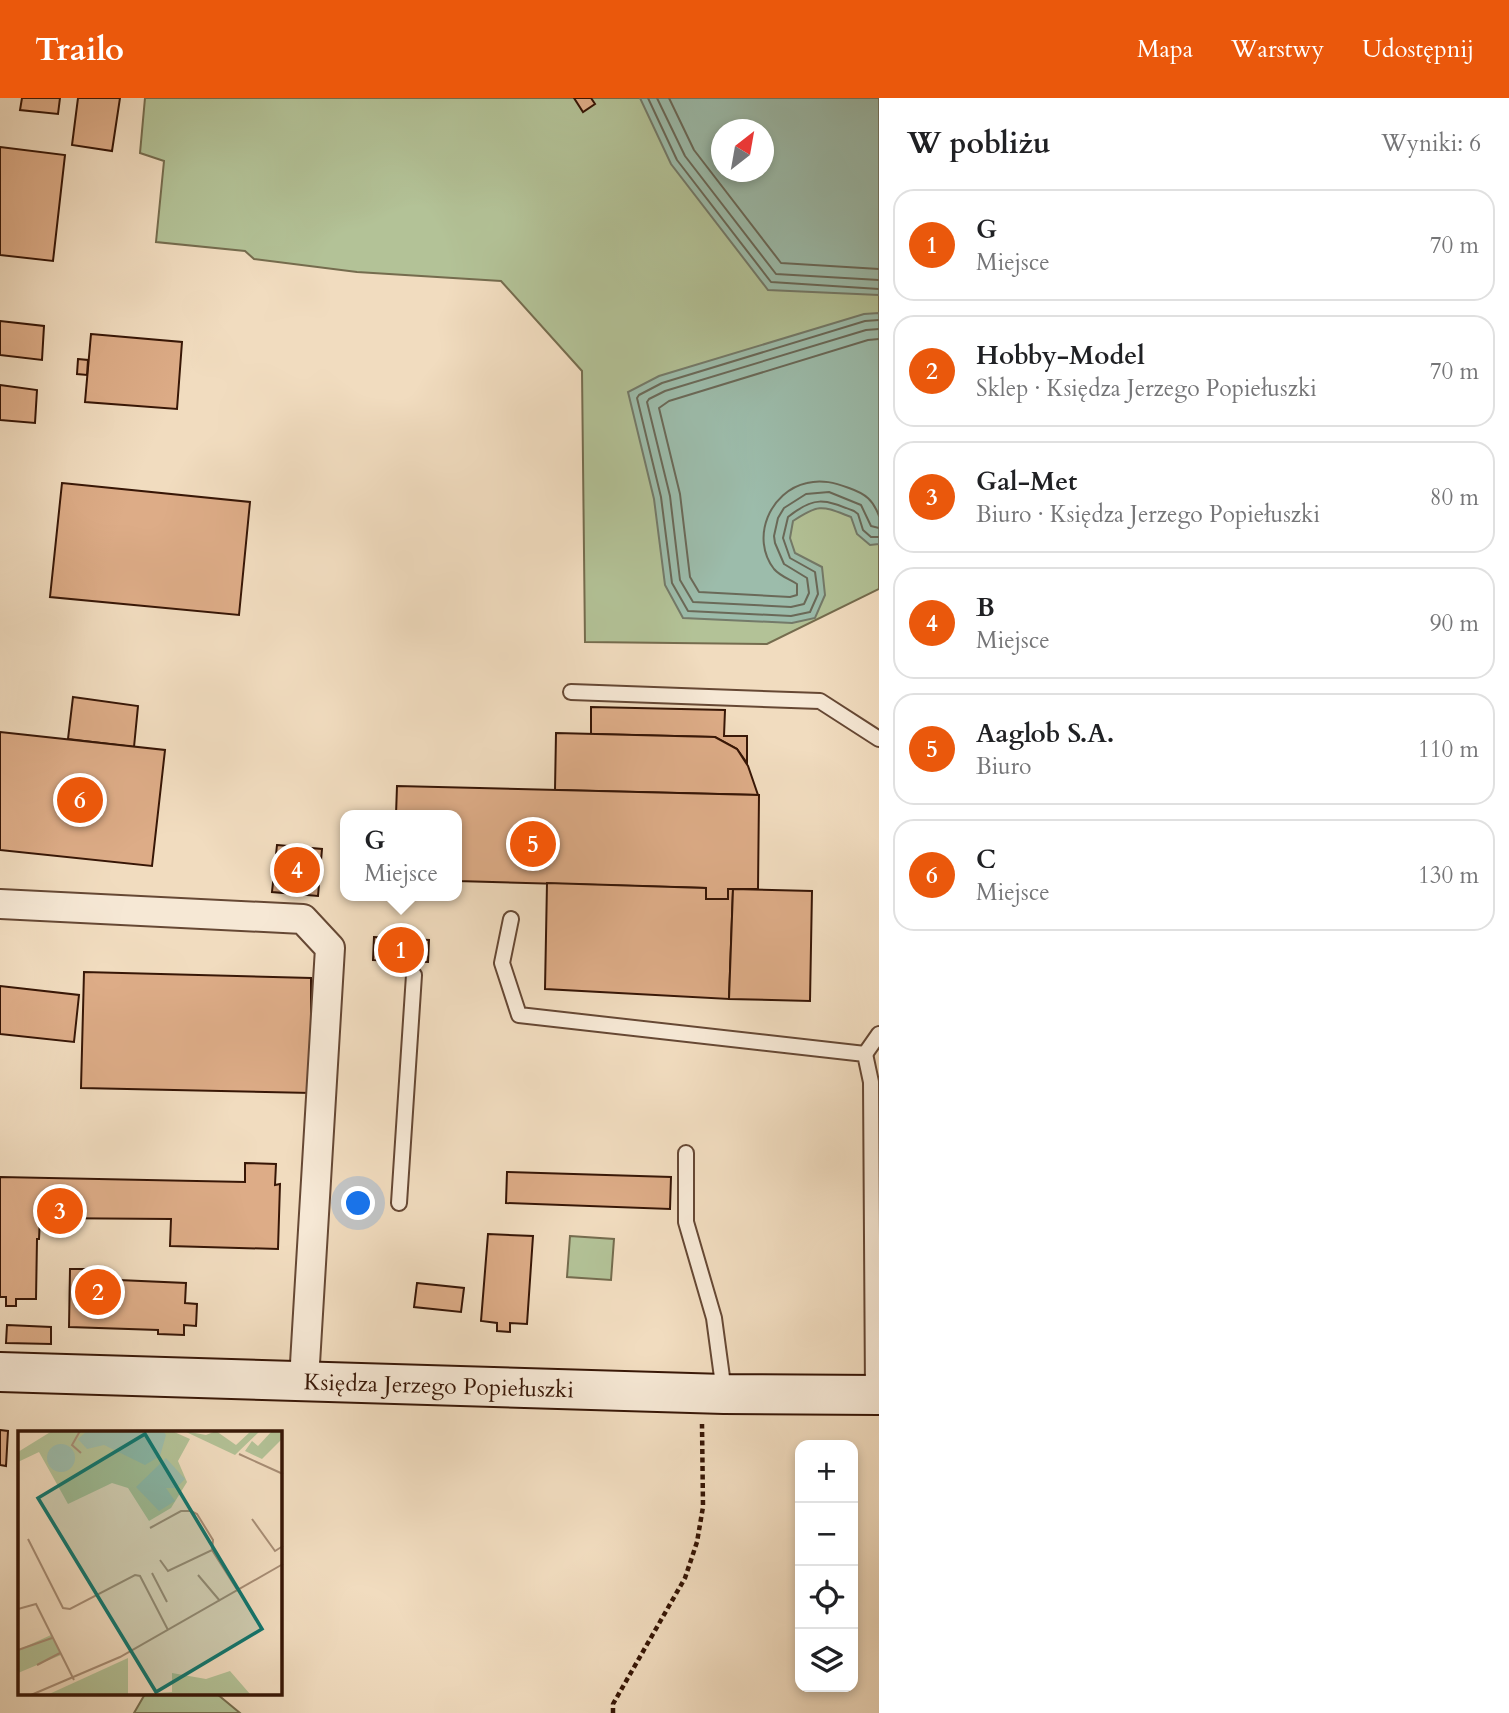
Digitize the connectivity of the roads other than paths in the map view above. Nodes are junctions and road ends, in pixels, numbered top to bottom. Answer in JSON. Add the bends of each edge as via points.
{"nodes":[{"id":1,"x":570,"y":692,"type":"dead end"},
{"id":2,"x":879,"y":739,"type":"edge"},
{"id":3,"x":0,"y":904,"type":"edge"},
{"id":4,"x":511,"y":919,"type":"dead end"},
{"id":5,"x":414,"y":975,"type":"dead end"},
{"id":6,"x":879,"y":1034,"type":"edge"},
{"id":7,"x":865,"y":1054,"type":"junction"},
{"id":8,"x":686,"y":1153,"type":"dead end"},
{"id":9,"x":400,"y":1203,"type":"dead end"},
{"id":10,"x":0,"y":1372,"type":"edge"},
{"id":11,"x":304,"y":1380,"type":"junction"},
{"id":12,"x":713,"y":1394,"type":"junction"},
{"id":13,"x":876,"y":1395,"type":"edge"}],
"edges":[{"from":1,"to":2,"type":"lane","via":[[820,701]]},
{"from":3,"to":11,"type":"street","via":[[303,919],[330,948]]},
{"from":4,"to":7,"type":"lane","via":[[502,963],[519,1015]]},
{"from":5,"to":9,"type":"lane"},
{"from":6,"to":7,"type":"lane"},
{"from":7,"to":13,"type":"lane","via":[[871,1082]]},
{"from":8,"to":12,"type":"lane","via":[[685,1222],[714,1318]]},
{"from":10,"to":11,"type":"street","name":"Księdza Jerzego Popiełuszki"},
{"from":11,"to":12,"type":"street","name":"Księdza Jerzego Popiełuszki"},
{"from":12,"to":13,"type":"street","name":"Księdza Jerzego Popiełuszki"}]}
